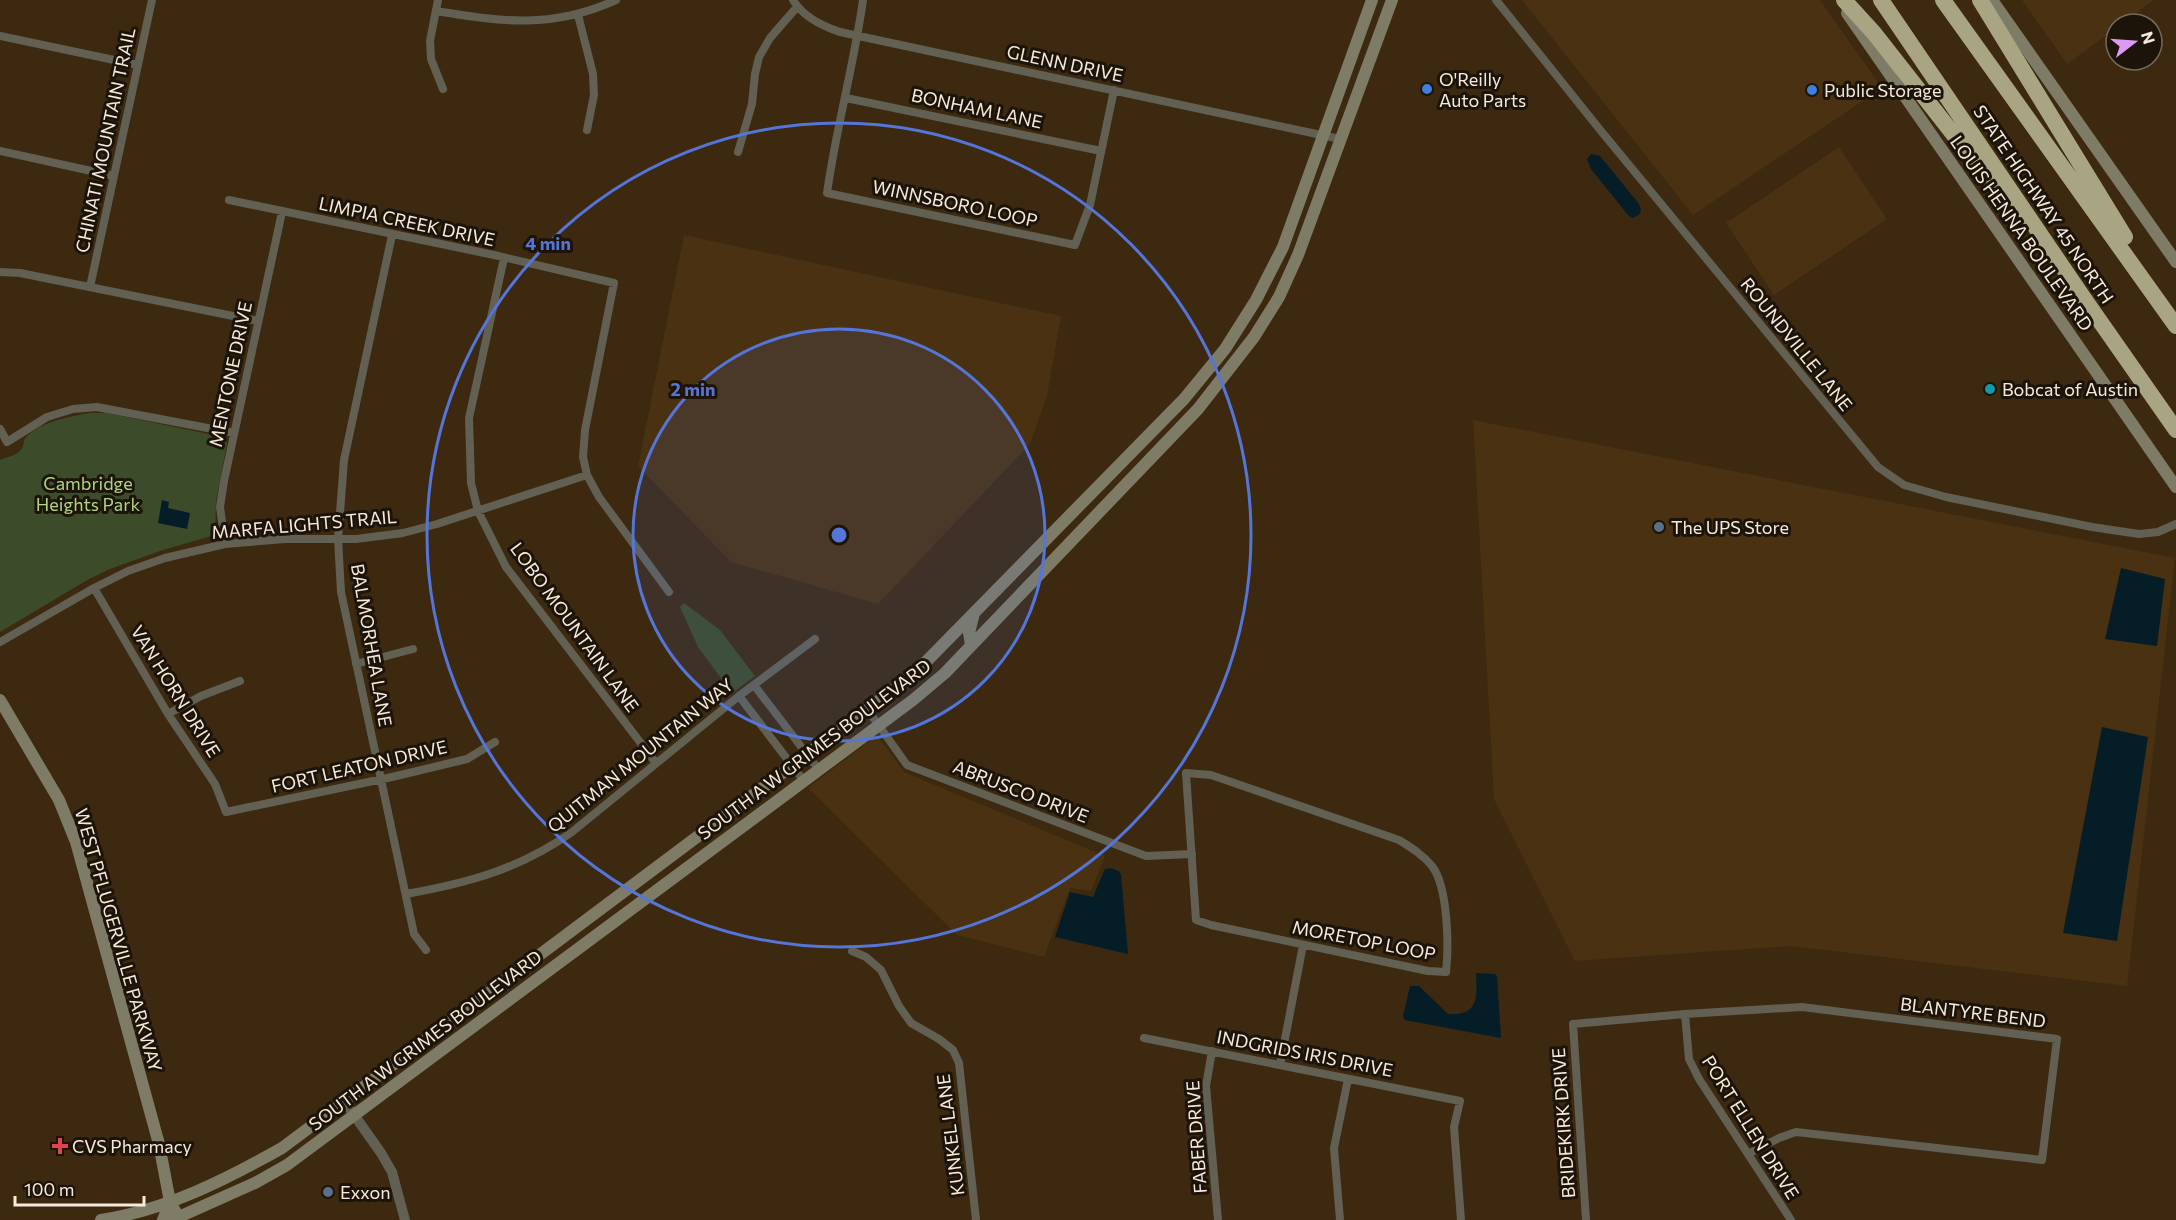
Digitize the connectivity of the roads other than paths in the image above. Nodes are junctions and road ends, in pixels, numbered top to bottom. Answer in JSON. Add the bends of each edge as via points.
{"nodes":[{"id":1,"x":152,"y":0,"type":"edge"},
{"id":2,"x":438,"y":0,"type":"edge"},
{"id":3,"x":616,"y":0,"type":"edge"},
{"id":4,"x":863,"y":0,"type":"edge"},
{"id":5,"x":1372,"y":0,"type":"edge"},
{"id":6,"x":1392,"y":0,"type":"edge"},
{"id":7,"x":1496,"y":0,"type":"edge"},
{"id":8,"x":1838,"y":0,"type":"edge"},
{"id":9,"x":1844,"y":0,"type":"edge"},
{"id":10,"x":1881,"y":0,"type":"edge"},
{"id":11,"x":1944,"y":0,"type":"edge"},
{"id":12,"x":1980,"y":0,"type":"edge"},
{"id":13,"x":1992,"y":0,"type":"edge"},
{"id":14,"x":795,"y":4,"type":"edge"},
{"id":15,"x":436,"y":11,"type":"junction"},
{"id":16,"x":578,"y":15,"type":"junction"},
{"id":17,"x":0,"y":36,"type":"edge"},
{"id":18,"x":858,"y":36,"type":"junction"},
{"id":19,"x":138,"y":65,"type":"junction"},
{"id":20,"x":443,"y":89,"type":"dead end"},
{"id":21,"x":1113,"y":90,"type":"junction"},
{"id":22,"x":846,"y":98,"type":"junction"},
{"id":23,"x":587,"y":130,"type":"dead end"},
{"id":24,"x":1324,"y":136,"type":"junction"},
{"id":25,"x":1340,"y":139,"type":"junction"},
{"id":26,"x":0,"y":151,"type":"edge"},
{"id":27,"x":1101,"y":151,"type":"junction"},
{"id":28,"x":738,"y":152,"type":"dead end"},
{"id":29,"x":114,"y":176,"type":"junction"},
{"id":30,"x":229,"y":200,"type":"dead end"},
{"id":31,"x":282,"y":212,"type":"junction"},
{"id":32,"x":392,"y":235,"type":"junction"},
{"id":33,"x":504,"y":258,"type":"junction"},
{"id":34,"x":2176,"y":262,"type":"edge"},
{"id":35,"x":0,"y":272,"type":"edge"},
{"id":36,"x":90,"y":287,"type":"junction"},
{"id":37,"x":2083,"y":297,"type":"junction"},
{"id":38,"x":258,"y":321,"type":"junction"},
{"id":39,"x":2175,"y":324,"type":"edge"},
{"id":40,"x":1225,"y":349,"type":"junction"},
{"id":41,"x":1238,"y":358,"type":"junction"},
{"id":42,"x":0,"y":429,"type":"edge"},
{"id":43,"x":2176,"y":430,"type":"edge"},
{"id":44,"x":234,"y":433,"type":"junction"},
{"id":45,"x":1141,"y":442,"type":"junction"},
{"id":46,"x":1154,"y":454,"type":"junction"},
{"id":47,"x":587,"y":475,"type":"junction"},
{"id":48,"x":2176,"y":487,"type":"edge"},
{"id":49,"x":478,"y":511,"type":"junction"},
{"id":50,"x":2176,"y":524,"type":"edge"},
{"id":51,"x":338,"y":539,"type":"junction"},
{"id":52,"x":225,"y":544,"type":"junction"},
{"id":53,"x":94,"y":588,"type":"junction"},
{"id":54,"x":669,"y":592,"type":"dead end"},
{"id":55,"x":976,"y":609,"type":"junction"},
{"id":56,"x":815,"y":639,"type":"dead end"},
{"id":57,"x":0,"y":642,"type":"edge"},
{"id":58,"x":971,"y":645,"type":"junction"},
{"id":59,"x":413,"y":649,"type":"dead end"},
{"id":60,"x":356,"y":664,"type":"junction"},
{"id":61,"x":240,"y":681,"type":"dead end"},
{"id":62,"x":754,"y":685,"type":"junction"},
{"id":63,"x":739,"y":696,"type":"junction"},
{"id":64,"x":0,"y":700,"type":"edge"},
{"id":65,"x":867,"y":710,"type":"junction"},
{"id":66,"x":168,"y":714,"type":"junction"},
{"id":67,"x":878,"y":725,"type":"junction"},
{"id":68,"x":495,"y":742,"type":"dead end"},
{"id":69,"x":807,"y":754,"type":"junction"},
{"id":70,"x":656,"y":763,"type":"junction"},
{"id":71,"x":792,"y":766,"type":"junction"},
{"id":72,"x":819,"y":770,"type":"junction"},
{"id":73,"x":381,"y":779,"type":"junction"},
{"id":74,"x":804,"y":781,"type":"junction"},
{"id":75,"x":226,"y":812,"type":"joint"},
{"id":76,"x":687,"y":845,"type":"junction"},
{"id":77,"x":1192,"y":854,"type":"junction"},
{"id":78,"x":697,"y":860,"type":"junction"},
{"id":79,"x":406,"y":894,"type":"junction"},
{"id":80,"x":572,"y":932,"type":"junction"},
{"id":81,"x":583,"y":945,"type":"junction"},
{"id":82,"x":1304,"y":945,"type":"junction"},
{"id":83,"x":426,"y":950,"type":"dead end"},
{"id":84,"x":852,"y":951,"type":"dead end"},
{"id":85,"x":482,"y":1000,"type":"junction"},
{"id":86,"x":492,"y":1013,"type":"junction"},
{"id":87,"x":1685,"y":1014,"type":"junction"},
{"id":88,"x":1572,"y":1024,"type":"joint"},
{"id":89,"x":1144,"y":1038,"type":"dead end"},
{"id":90,"x":1212,"y":1051,"type":"junction"},
{"id":91,"x":1280,"y":1065,"type":"junction"},
{"id":92,"x":1348,"y":1079,"type":"junction"},
{"id":93,"x":345,"y":1102,"type":"junction"},
{"id":94,"x":354,"y":1115,"type":"junction"},
{"id":95,"x":1748,"y":1154,"type":"junction"},
{"id":96,"x":170,"y":1202,"type":"junction"},
{"id":97,"x":1789,"y":1217,"type":"edge"},
{"id":98,"x":177,"y":1219,"type":"edge"},
{"id":99,"x":101,"y":1220,"type":"edge"},
{"id":100,"x":163,"y":1220,"type":"edge"},
{"id":101,"x":405,"y":1220,"type":"edge"},
{"id":102,"x":976,"y":1220,"type":"edge"},
{"id":103,"x":1218,"y":1220,"type":"edge"},
{"id":104,"x":1340,"y":1220,"type":"edge"},
{"id":105,"x":1461,"y":1220,"type":"edge"},
{"id":106,"x":1586,"y":1220,"type":"edge"},
{"id":107,"x":1779,"y":1220,"type":"edge"}],
"edges":[{"from":1,"to":19,"type":"street","name":"CHINATI MOUNTAIN TRAIL"},
{"from":2,"to":15,"type":"street"},
{"from":3,"to":16,"type":"street"},
{"from":4,"to":18,"type":"street","name":"WINNSBORO LOOP"},
{"from":5,"to":24,"type":"main road","name":"SOUTH A W GRIMES BOULEVARD"},
{"from":6,"to":25,"type":"main road","name":"SOUTH A W GRIMES BOULEVARD"},
{"from":7,"to":50,"type":"street","name":"ROUNDVILLE LANE","via":[[1878,467],[1904,485],[1937,495],[2092,527],[2139,534],[2158,532]]},
{"from":8,"to":48,"type":"main road","name":"LOUIS HENNA BOULEVARD"},
{"from":9,"to":37,"type":"highway"},
{"from":10,"to":37,"type":"highway","name":"STATE HIGHWAY 45 NORTH"},
{"from":11,"to":39,"type":"highway","name":"STATE HIGHWAY 45 NORTH"},
{"from":12,"to":39,"type":"highway"},
{"from":13,"to":34,"type":"main road"},
{"from":14,"to":18,"type":"street","name":"GLENN DRIVE","via":[[827,28]]},
{"from":14,"to":28,"type":"street","via":[[759,57],[752,104]]},
{"from":15,"to":16,"type":"street","via":[[528,22]]},
{"from":15,"to":20,"type":"street","via":[[430,59]]},
{"from":16,"to":23,"type":"street","via":[[593,74],[594,95]]},
{"from":17,"to":19,"type":"street"},
{"from":18,"to":21,"type":"street","name":"GLENN DRIVE"},
{"from":18,"to":22,"type":"street","name":"WINNSBORO LOOP"},
{"from":19,"to":29,"type":"street","name":"CHINATI MOUNTAIN TRAIL"},
{"from":21,"to":24,"type":"street","name":"GLENN DRIVE"},
{"from":21,"to":27,"type":"street","name":"WINNSBORO LOOP"},
{"from":22,"to":27,"type":"street","name":"BONHAM LANE"},
{"from":22,"to":27,"type":"street","name":"WINNSBORO LOOP","via":[[827,193],[1075,245],[1090,206]]},
{"from":24,"to":25,"type":"street","name":"GLENN DRIVE"},
{"from":24,"to":40,"type":"main road","name":"SOUTH A W GRIMES BOULEVARD","via":[[1283,247]]},
{"from":25,"to":41,"type":"main road","name":"SOUTH A W GRIMES BOULEVARD","via":[[1298,255],[1278,297]]},
{"from":26,"to":29,"type":"street"},
{"from":29,"to":36,"type":"street","name":"CHINATI MOUNTAIN TRAIL"},
{"from":30,"to":31,"type":"street","name":"LIMPIA CREEK DRIVE"},
{"from":31,"to":32,"type":"street","name":"LIMPIA CREEK DRIVE"},
{"from":31,"to":38,"type":"street","name":"MENTONE DRIVE"},
{"from":32,"to":33,"type":"street","name":"LIMPIA CREEK DRIVE"},
{"from":32,"to":51,"type":"street","name":"BALMORHEA LANE","via":[[344,460]]},
{"from":33,"to":47,"type":"street","name":"LIMPIA CREEK DRIVE","via":[[614,283],[585,430],[582,457]]},
{"from":33,"to":49,"type":"street","name":"LOBO MOUNTAIN LANE","via":[[469,418],[471,483]]},
{"from":35,"to":36,"type":"street"},
{"from":36,"to":38,"type":"street"},
{"from":37,"to":43,"type":"highway","name":"STATE HIGHWAY 45 NORTH"},
{"from":38,"to":44,"type":"street","name":"MENTONE DRIVE"},
{"from":40,"to":41,"type":"main road"},
{"from":40,"to":45,"type":"main road","name":"SOUTH A W GRIMES BOULEVARD","via":[[1184,399]]},
{"from":41,"to":46,"type":"main road","name":"SOUTH A W GRIMES BOULEVARD","via":[[1198,409]]},
{"from":42,"to":44,"type":"street","via":[[8,442],[47,417],[97,407]]},
{"from":44,"to":52,"type":"street","name":"MENTONE DRIVE","via":[[220,507]]},
{"from":45,"to":46,"type":"main road"},
{"from":45,"to":55,"type":"main road","name":"SOUTH A W GRIMES BOULEVARD"},
{"from":46,"to":58,"type":"main road","name":"SOUTH A W GRIMES BOULEVARD"},
{"from":47,"to":49,"type":"street","name":"MARFA LIGHTS TRAIL"},
{"from":47,"to":54,"type":"street","via":[[602,502]]},
{"from":49,"to":51,"type":"street","name":"MARFA LIGHTS TRAIL","via":[[403,532]]},
{"from":49,"to":70,"type":"street","name":"LOBO MOUNTAIN LANE","via":[[506,567]]},
{"from":51,"to":52,"type":"street","name":"MARFA LIGHTS TRAIL"},
{"from":51,"to":60,"type":"street","name":"BALMORHEA LANE","via":[[341,592]]},
{"from":52,"to":53,"type":"street","name":"MARFA LIGHTS TRAIL","via":[[165,558]]},
{"from":53,"to":57,"type":"street","name":"MARFA LIGHTS TRAIL"},
{"from":53,"to":66,"type":"street","name":"VAN HORN DRIVE"},
{"from":55,"to":58,"type":"main road","via":[[970,626]]},
{"from":55,"to":65,"type":"main road","name":"SOUTH A W GRIMES BOULEVARD","via":[[913,675]]},
{"from":56,"to":62,"type":"street","name":"QUITMAN MOUNTAIN WAY"},
{"from":58,"to":67,"type":"main road","name":"SOUTH A W GRIMES BOULEVARD","via":[[945,673]]},
{"from":59,"to":60,"type":"street"},
{"from":60,"to":73,"type":"street","name":"BALMORHEA LANE"},
{"from":61,"to":66,"type":"street"},
{"from":62,"to":63,"type":"street","name":"QUITMAN MOUNTAIN WAY"},
{"from":62,"to":69,"type":"street"},
{"from":63,"to":70,"type":"street","name":"QUITMAN MOUNTAIN WAY"},
{"from":63,"to":71,"type":"street"},
{"from":64,"to":96,"type":"main road","name":"WEST PFLUGERVILLE PARKWAY","via":[[59,800],[76,842],[159,1144]]},
{"from":65,"to":67,"type":"street","name":"ABRUSCO DRIVE"},
{"from":65,"to":69,"type":"main road","name":"SOUTH A W GRIMES BOULEVARD"},
{"from":66,"to":75,"type":"street","name":"VAN HORN DRIVE","via":[[215,784]]},
{"from":67,"to":72,"type":"main road","name":"SOUTH A W GRIMES BOULEVARD"},
{"from":67,"to":77,"type":"street","name":"ABRUSCO DRIVE","via":[[907,765],[1146,856]]},
{"from":68,"to":73,"type":"street","name":"FORT LEATON DRIVE","via":[[467,759]]},
{"from":69,"to":71,"type":"main road","name":"SOUTH A W GRIMES BOULEVARD"},
{"from":69,"to":72,"type":"street"},
{"from":70,"to":79,"type":"street","name":"QUITMAN MOUNTAIN WAY","via":[[551,848],[488,876]]},
{"from":71,"to":74,"type":"street"},
{"from":71,"to":76,"type":"main road","name":"SOUTH A W GRIMES BOULEVARD"},
{"from":72,"to":74,"type":"main road","name":"SOUTH A W GRIMES BOULEVARD"},
{"from":73,"to":75,"type":"street","name":"FORT LEATON DRIVE"},
{"from":73,"to":79,"type":"street","name":"BALMORHEA LANE"},
{"from":74,"to":78,"type":"main road","name":"SOUTH A W GRIMES BOULEVARD"},
{"from":76,"to":78,"type":"main road"},
{"from":76,"to":80,"type":"main road","name":"SOUTH A W GRIMES BOULEVARD"},
{"from":77,"to":82,"type":"street","name":"MORETOP LOOP","via":[[1196,920]]},
{"from":77,"to":82,"type":"street","name":"MORETOP LOOP","via":[[1186,772],[1211,775],[1399,840],[1434,868],[1444,896],[1446,972]]},
{"from":78,"to":81,"type":"main road","name":"SOUTH A W GRIMES BOULEVARD"},
{"from":79,"to":83,"type":"street","name":"BALMORHEA LANE","via":[[414,934]]},
{"from":80,"to":81,"type":"main road"},
{"from":80,"to":85,"type":"main road","name":"SOUTH A W GRIMES BOULEVARD"},
{"from":81,"to":86,"type":"main road","name":"SOUTH A W GRIMES BOULEVARD"},
{"from":82,"to":91,"type":"street"},
{"from":84,"to":102,"type":"street","name":"KUNKEL LANE","via":[[881,970],[911,1023],[939,1039],[956,1056]]},
{"from":85,"to":86,"type":"main road"},
{"from":85,"to":93,"type":"main road","name":"SOUTH A W GRIMES BOULEVARD"},
{"from":86,"to":94,"type":"main road","name":"SOUTH A W GRIMES BOULEVARD"},
{"from":87,"to":88,"type":"street","name":"BLANTYRE BEND"},
{"from":87,"to":95,"type":"street","name":"PORT ELLEN DRIVE","via":[[1689,1059],[1698,1079]]},
{"from":87,"to":95,"type":"street","name":"BLANTYRE BEND","via":[[1802,1007],[2057,1039],[2042,1160],[1796,1132]]},
{"from":88,"to":106,"type":"street","name":"BRIDEKIRK DRIVE"},
{"from":89,"to":90,"type":"street","name":"INDGRIDS IRIS DRIVE"},
{"from":90,"to":91,"type":"street","name":"INDGRIDS IRIS DRIVE"},
{"from":90,"to":103,"type":"street","name":"FABER DRIVE","via":[[1206,1086]]},
{"from":91,"to":92,"type":"street","name":"INDGRIDS IRIS DRIVE"},
{"from":92,"to":104,"type":"street","via":[[1334,1148]]},
{"from":92,"to":105,"type":"street","name":"INDGRIDS IRIS DRIVE","via":[[1460,1101],[1454,1127]]},
{"from":93,"to":94,"type":"street"},
{"from":93,"to":96,"type":"main road","name":"SOUTH A W GRIMES BOULEVARD","via":[[273,1153]]},
{"from":94,"to":98,"type":"main road","name":"SOUTH A W GRIMES BOULEVARD","via":[[287,1165]]},
{"from":94,"to":101,"type":"street","via":[[392,1172]]},
{"from":95,"to":97,"type":"street","name":"PORT ELLEN DRIVE"},
{"from":96,"to":98,"type":"main road","name":"WEST PFLUGERVILLE PARKWAY"},
{"from":96,"to":99,"type":"main road","name":"SOUTH A W GRIMES BOULEVARD"},
{"from":96,"to":100,"type":"main road"},
{"from":97,"to":107,"type":"street"}]}
